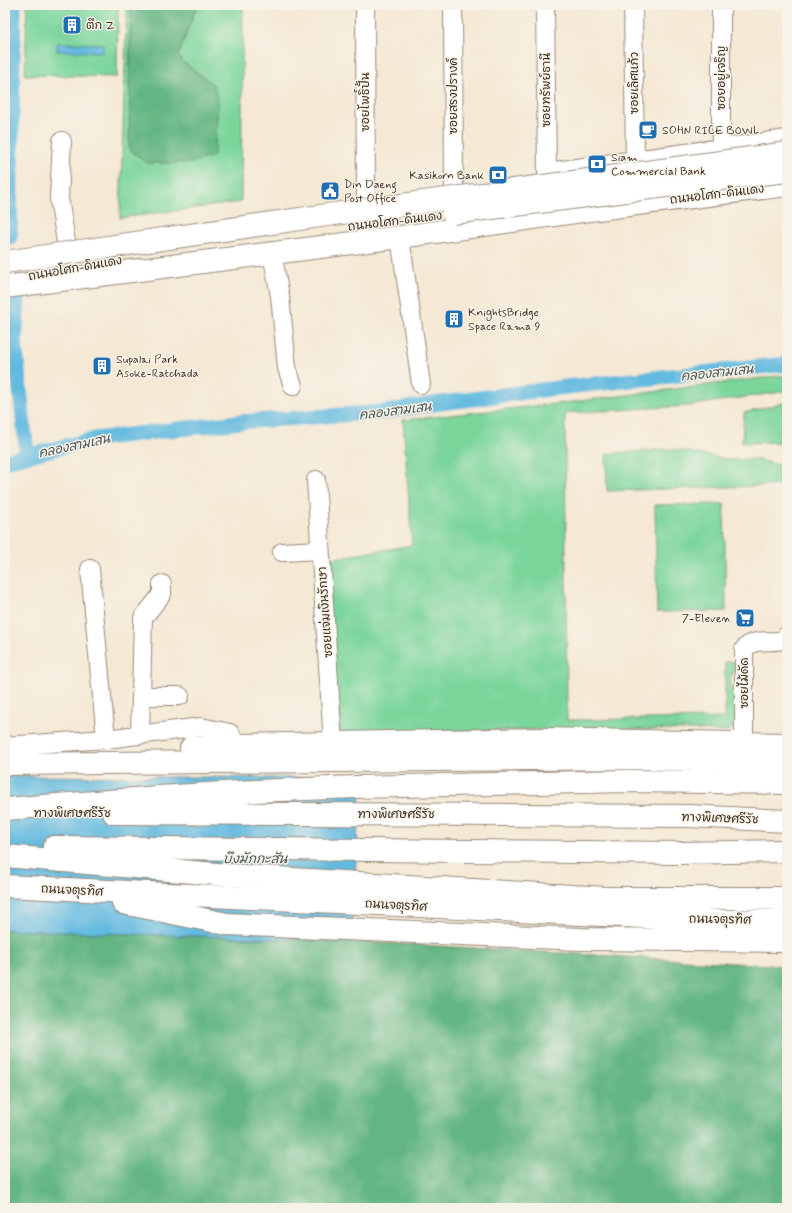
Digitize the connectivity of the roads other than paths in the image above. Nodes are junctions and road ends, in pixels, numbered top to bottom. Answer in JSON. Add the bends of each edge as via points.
{"nodes":[{"id":1,"x":365,"y":5,"type":"edge"},
{"id":2,"x":453,"y":5,"type":"edge"},
{"id":3,"x":545,"y":5,"type":"edge"},
{"id":4,"x":633,"y":5,"type":"edge"},
{"id":5,"x":721,"y":5,"type":"edge"},
{"id":6,"x":62,"y":141,"type":"dead end"},
{"id":7,"x":787,"y":141,"type":"edge"},
{"id":8,"x":721,"y":150,"type":"junction"},
{"id":9,"x":787,"y":153,"type":"edge"},
{"id":10,"x":670,"y":157,"type":"junction"},
{"id":11,"x":635,"y":162,"type":"junction"},
{"id":12,"x":579,"y":170,"type":"junction"},
{"id":13,"x":787,"y":171,"type":"edge"},
{"id":14,"x":546,"y":174,"type":"junction"},
{"id":15,"x":787,"y":185,"type":"edge"},
{"id":16,"x":454,"y":187,"type":"junction"},
{"id":17,"x":674,"y":199,"type":"junction"},
{"id":18,"x":366,"y":200,"type":"junction"},
{"id":19,"x":582,"y":211,"type":"junction"},
{"id":20,"x":400,"y":237,"type":"junction"},
{"id":21,"x":66,"y":242,"type":"junction"},
{"id":22,"x":5,"y":251,"type":"edge"},
{"id":23,"x":272,"y":253,"type":"junction"},
{"id":24,"x":5,"y":262,"type":"edge"},
{"id":25,"x":5,"y":281,"type":"edge"},
{"id":26,"x":5,"y":287,"type":"edge"},
{"id":27,"x":421,"y":384,"type":"dead end"},
{"id":28,"x":293,"y":386,"type":"dead end"},
{"id":29,"x":316,"y":480,"type":"dead end"},
{"id":30,"x":320,"y":550,"type":"junction"},
{"id":31,"x":282,"y":552,"type":"dead end"},
{"id":32,"x":90,"y":569,"type":"dead end"},
{"id":33,"x":162,"y":584,"type":"dead end"},
{"id":34,"x":787,"y":635,"type":"edge"},
{"id":35,"x":141,"y":696,"type":"junction"},
{"id":36,"x":180,"y":696,"type":"dead end"},
{"id":37,"x":140,"y":735,"type":"junction"},
{"id":38,"x":106,"y":739,"type":"junction"},
{"id":39,"x":744,"y":742,"type":"junction"},
{"id":40,"x":333,"y":743,"type":"junction"},
{"id":41,"x":787,"y":744,"type":"edge"},
{"id":42,"x":236,"y":745,"type":"junction"},
{"id":43,"x":5,"y":746,"type":"edge"},
{"id":44,"x":73,"y":763,"type":"junction"},
{"id":45,"x":787,"y":763,"type":"edge"},
{"id":46,"x":5,"y":764,"type":"edge"},
{"id":47,"x":787,"y":783,"type":"edge"},
{"id":48,"x":5,"y":809,"type":"edge"},
{"id":49,"x":787,"y":809,"type":"edge"},
{"id":50,"x":5,"y":812,"type":"edge"},
{"id":51,"x":690,"y":816,"type":"junction"},
{"id":52,"x":787,"y":821,"type":"edge"},
{"id":53,"x":5,"y":846,"type":"edge"},
{"id":54,"x":787,"y":851,"type":"edge"},
{"id":55,"x":680,"y":853,"type":"junction"},
{"id":56,"x":5,"y":856,"type":"edge"},
{"id":57,"x":787,"y":866,"type":"edge"},
{"id":58,"x":5,"y":886,"type":"edge"},
{"id":59,"x":50,"y":889,"type":"junction"},
{"id":60,"x":787,"y":898,"type":"edge"},
{"id":61,"x":787,"y":920,"type":"edge"},
{"id":62,"x":787,"y":941,"type":"edge"}],
"edges":[{"from":1,"to":18,"type":"street","name":"ซอยโพธิ์ปั้น"},
{"from":2,"to":16,"type":"street","name":"ซอยสรงปรางค์"},
{"from":3,"to":14,"type":"street","name":"ซอยทรัพย์ธานี"},
{"from":4,"to":11,"type":"street","name":"ซอยเลิศแก้ว"},
{"from":5,"to":8,"type":"street","name":"ซอยอยู่เจริญ"},
{"from":6,"to":21,"type":"street","via":[[60,198]]},
{"from":7,"to":8,"type":"main road","name":"ถนนอโศก-ดินแดง"},
{"from":8,"to":10,"type":"main road","name":"ถนนอโศก-ดินแดง"},
{"from":9,"to":24,"type":"main road","name":"ถนนอโศก-ดินแดง","bridge":true,"via":[[326,215]]},
{"from":10,"to":11,"type":"main road","name":"ถนนอโศก-ดินแดง"},
{"from":10,"to":17,"type":"main road"},
{"from":11,"to":12,"type":"main road","name":"ถนนอโศก-ดินแดง"},
{"from":12,"to":14,"type":"main road","name":"ถนนอโศก-ดินแดง"},
{"from":12,"to":19,"type":"main road"},
{"from":13,"to":25,"type":"main road","name":"ถนนอโศก-ดินแดง","bridge":true,"via":[[332,229],[84,265]]},
{"from":14,"to":16,"type":"main road","name":"ถนนอโศก-ดินแดง"},
{"from":15,"to":17,"type":"main road","name":"ถนนอโศก-ดินแดง"},
{"from":16,"to":18,"type":"main road","name":"ถนนอโศก-ดินแดง"},
{"from":17,"to":19,"type":"main road","name":"ถนนอโศก-ดินแดง"},
{"from":18,"to":21,"type":"main road","name":"ถนนอโศก-ดินแดง"},
{"from":19,"to":20,"type":"main road","name":"ถนนอโศก-ดินแดง"},
{"from":20,"to":23,"type":"main road","name":"ถนนอโศก-ดินแดง"},
{"from":20,"to":27,"type":"street"},
{"from":21,"to":22,"type":"main road","name":"ถนนอโศก-ดินแดง"},
{"from":23,"to":26,"type":"main road","name":"ถนนอโศก-ดินแดง"},
{"from":23,"to":28,"type":"street","via":[[280,296],[287,368]]},
{"from":29,"to":30,"type":"street","name":"ซอยแจ่มเงินรักษา"},
{"from":30,"to":31,"type":"street"},
{"from":30,"to":40,"type":"street","name":"ซอยแจ่มเงินรักษา"},
{"from":32,"to":38,"type":"street"},
{"from":33,"to":35,"type":"street","via":[[162,594],[143,618]]},
{"from":34,"to":39,"type":"street","name":"ซอยไม้ดัด","via":[[786,639],[779,642],[749,643],[744,649]]},
{"from":35,"to":36,"type":"street"},
{"from":35,"to":37,"type":"street"},
{"from":37,"to":38,"type":"street"},
{"from":37,"to":42,"type":"street","via":[[201,727],[230,733]]},
{"from":38,"to":43,"type":"street"},
{"from":39,"to":40,"type":"main road","via":[[544,740]]},
{"from":39,"to":41,"type":"main road"},
{"from":40,"to":42,"type":"main road"},
{"from":42,"to":44,"type":"main road"},
{"from":44,"to":45,"type":"main road","via":[[640,758]]},
{"from":44,"to":46,"type":"main road"},
{"from":47,"to":48,"type":"main road","via":[[629,781],[356,787],[159,797]]},
{"from":49,"to":51,"type":"main road"},
{"from":50,"to":51,"type":"main road","name":"ทางพิเศษศรีรัช"},
{"from":51,"to":52,"type":"main road","name":"ทางพิเศษศรีรัช"},
{"from":53,"to":55,"type":"main road"},
{"from":54,"to":55,"type":"main road"},
{"from":55,"to":57,"type":"main road"},
{"from":56,"to":60,"type":"main road","via":[[228,875],[606,898]]},
{"from":58,"to":59,"type":"main road","name":"ถนนจตุรทิศ"},
{"from":59,"to":61,"type":"main road","name":"ถนนจตุรทิศ","via":[[726,921]]},
{"from":59,"to":62,"type":"main road","via":[[227,924],[581,939]]}]}
